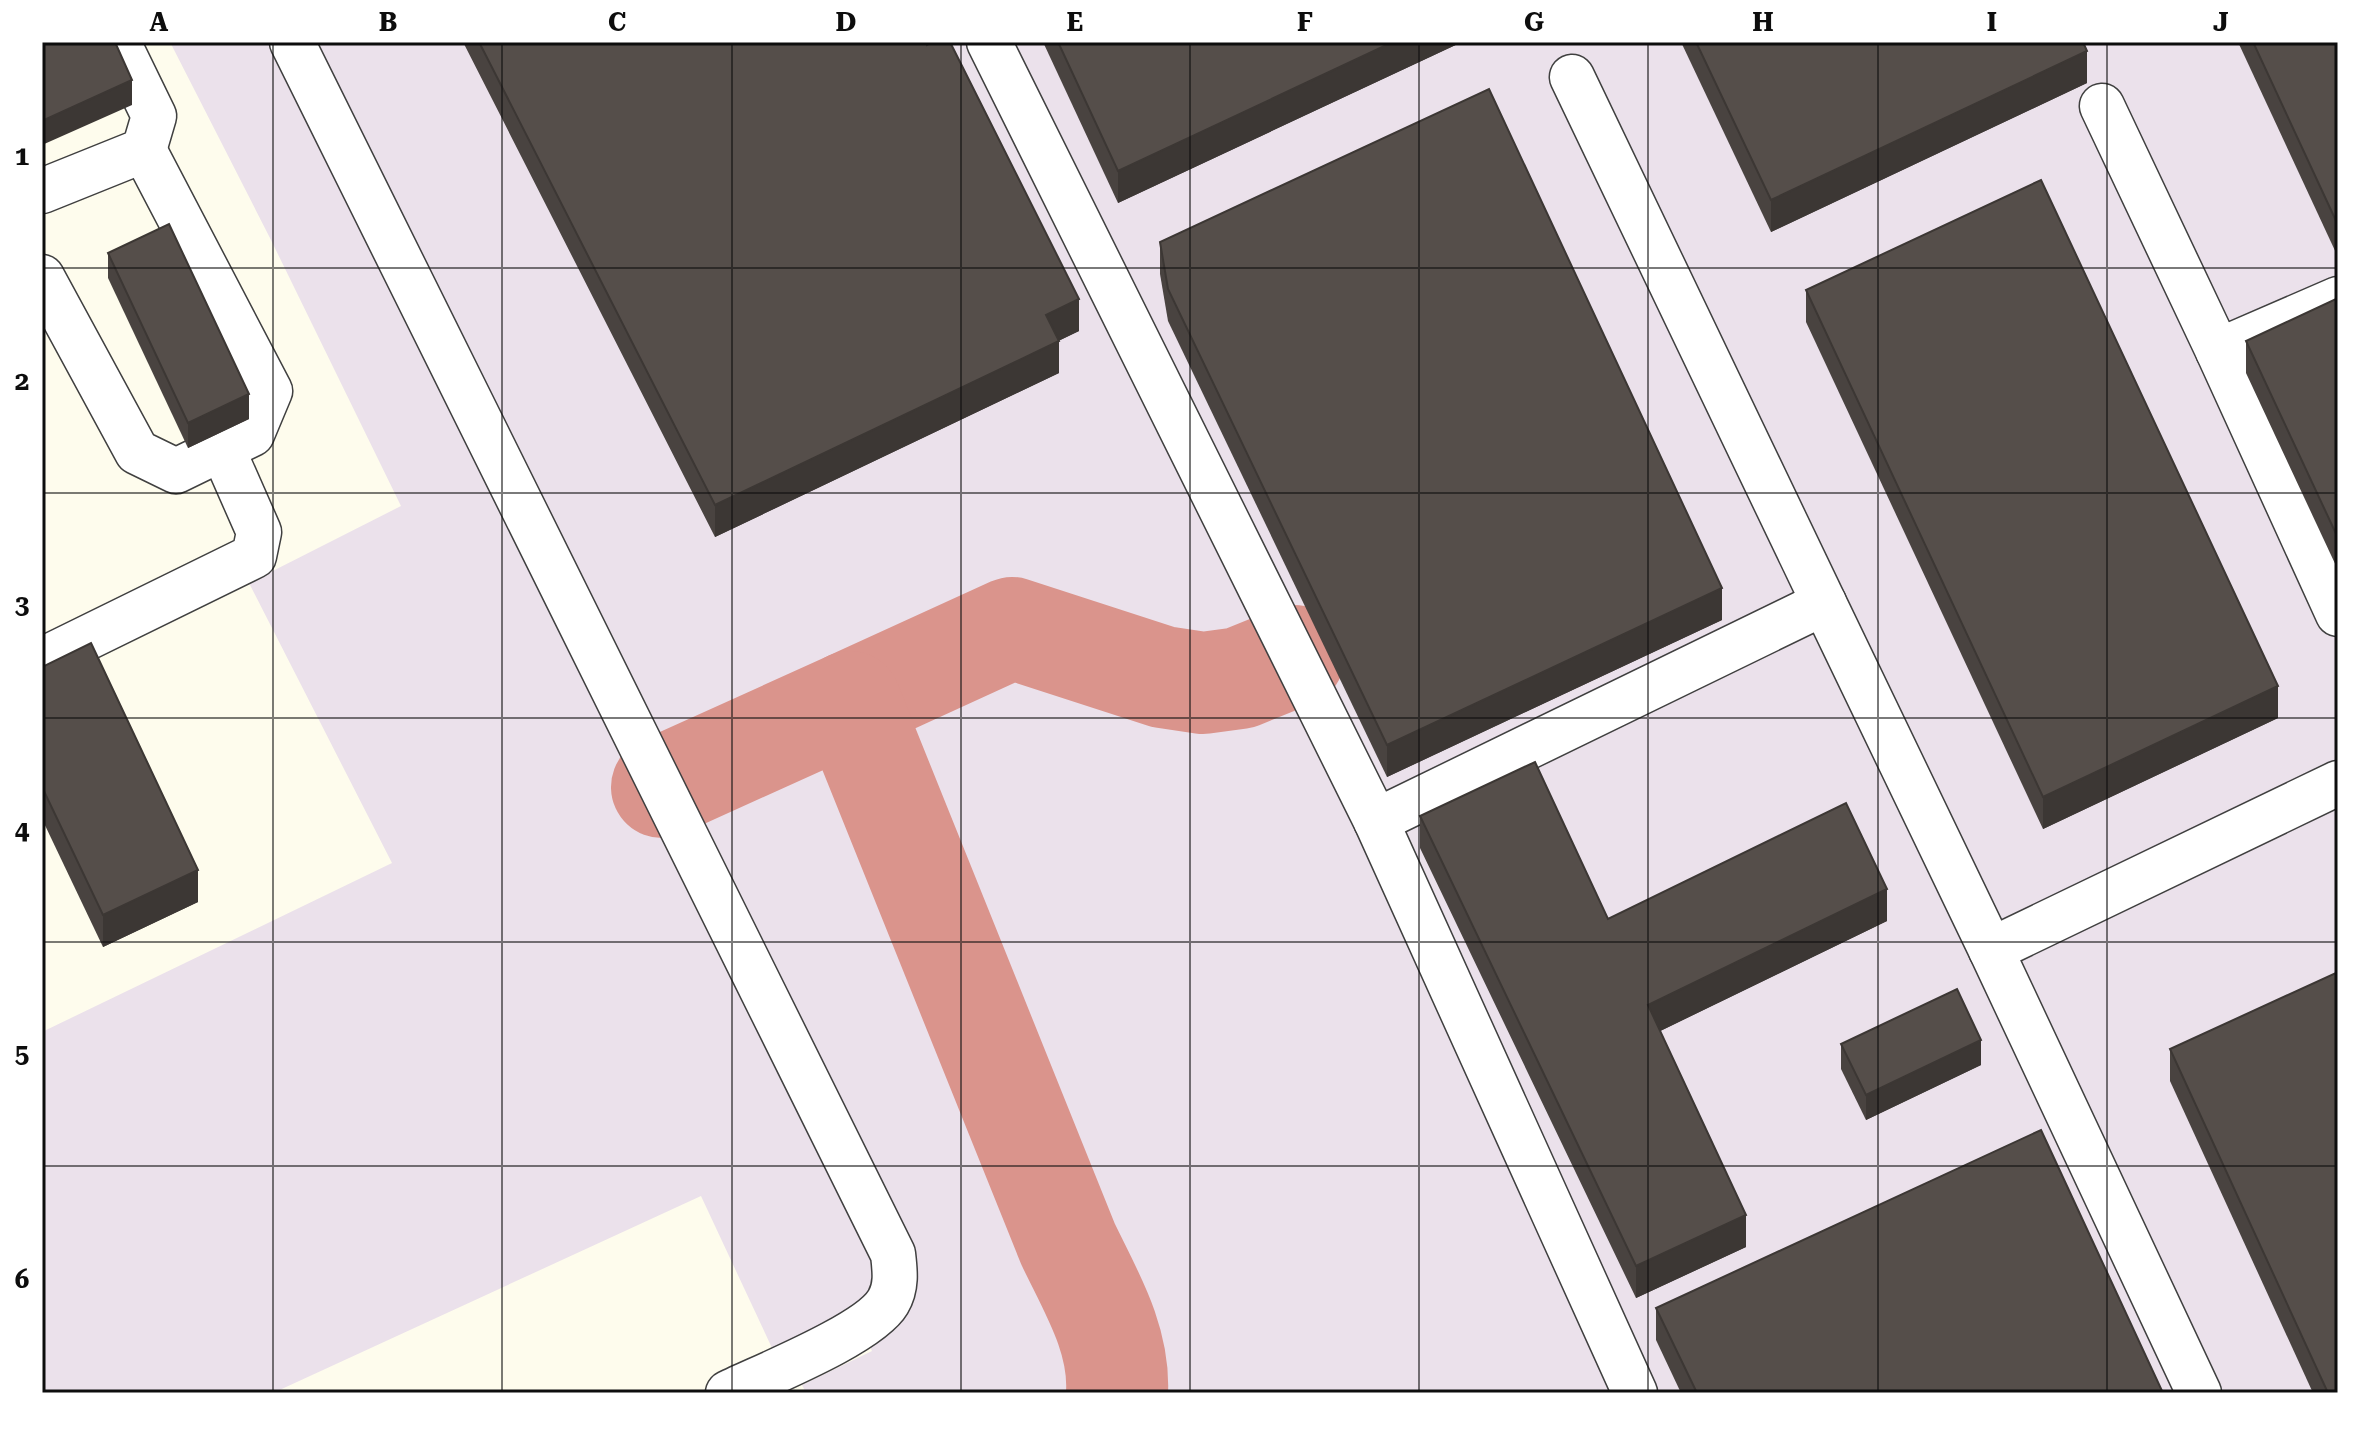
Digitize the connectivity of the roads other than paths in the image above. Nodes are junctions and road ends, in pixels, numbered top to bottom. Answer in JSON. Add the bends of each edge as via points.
{"nodes":[{"id":1,"x":118,"y":42,"type":"edge"},
{"id":2,"x":292,"y":42,"type":"edge"},
{"id":3,"x":989,"y":42,"type":"edge"},
{"id":4,"x":1572,"y":77,"type":"dead end"},
{"id":5,"x":2102,"y":106,"type":"dead end"},
{"id":6,"x":144,"y":150,"type":"junction"},
{"id":7,"x":42,"y":191,"type":"edge"},
{"id":8,"x":42,"y":277,"type":"edge"},
{"id":9,"x":2338,"y":299,"type":"edge"},
{"id":10,"x":2218,"y":351,"type":"junction"},
{"id":11,"x":222,"y":448,"type":"junction"},
{"id":12,"x":1824,"y":603,"type":"junction"},
{"id":13,"x":2338,"y":614,"type":"edge"},
{"id":14,"x":42,"y":660,"type":"edge"},
{"id":15,"x":2338,"y":783,"type":"edge"},
{"id":16,"x":1376,"y":821,"type":"junction"},
{"id":17,"x":1991,"y":950,"type":"junction"},
{"id":18,"x":728,"y":1393,"type":"edge"},
{"id":19,"x":1635,"y":1393,"type":"edge"},
{"id":20,"x":2199,"y":1393,"type":"edge"}],
"edges":[{"from":1,"to":6,"type":"lane","via":[[154,116]]},
{"from":2,"to":18,"type":"lane","via":[[893,1254],[896,1279],[888,1302],[873,1320]]},
{"from":3,"to":16,"type":"lane"},
{"from":4,"to":12,"type":"lane"},
{"from":5,"to":10,"type":"lane"},
{"from":6,"to":7,"type":"lane"},
{"from":6,"to":11,"type":"lane","via":[[270,391],[252,434]]},
{"from":8,"to":11,"type":"lane","via":[[137,452],[176,471]]},
{"from":9,"to":10,"type":"lane"},
{"from":10,"to":13,"type":"lane"},
{"from":11,"to":14,"type":"lane","via":[[259,532],[254,556]]},
{"from":12,"to":16,"type":"lane"},
{"from":12,"to":17,"type":"lane"},
{"from":15,"to":17,"type":"lane"},
{"from":16,"to":19,"type":"lane"},
{"from":17,"to":20,"type":"lane"}]}
